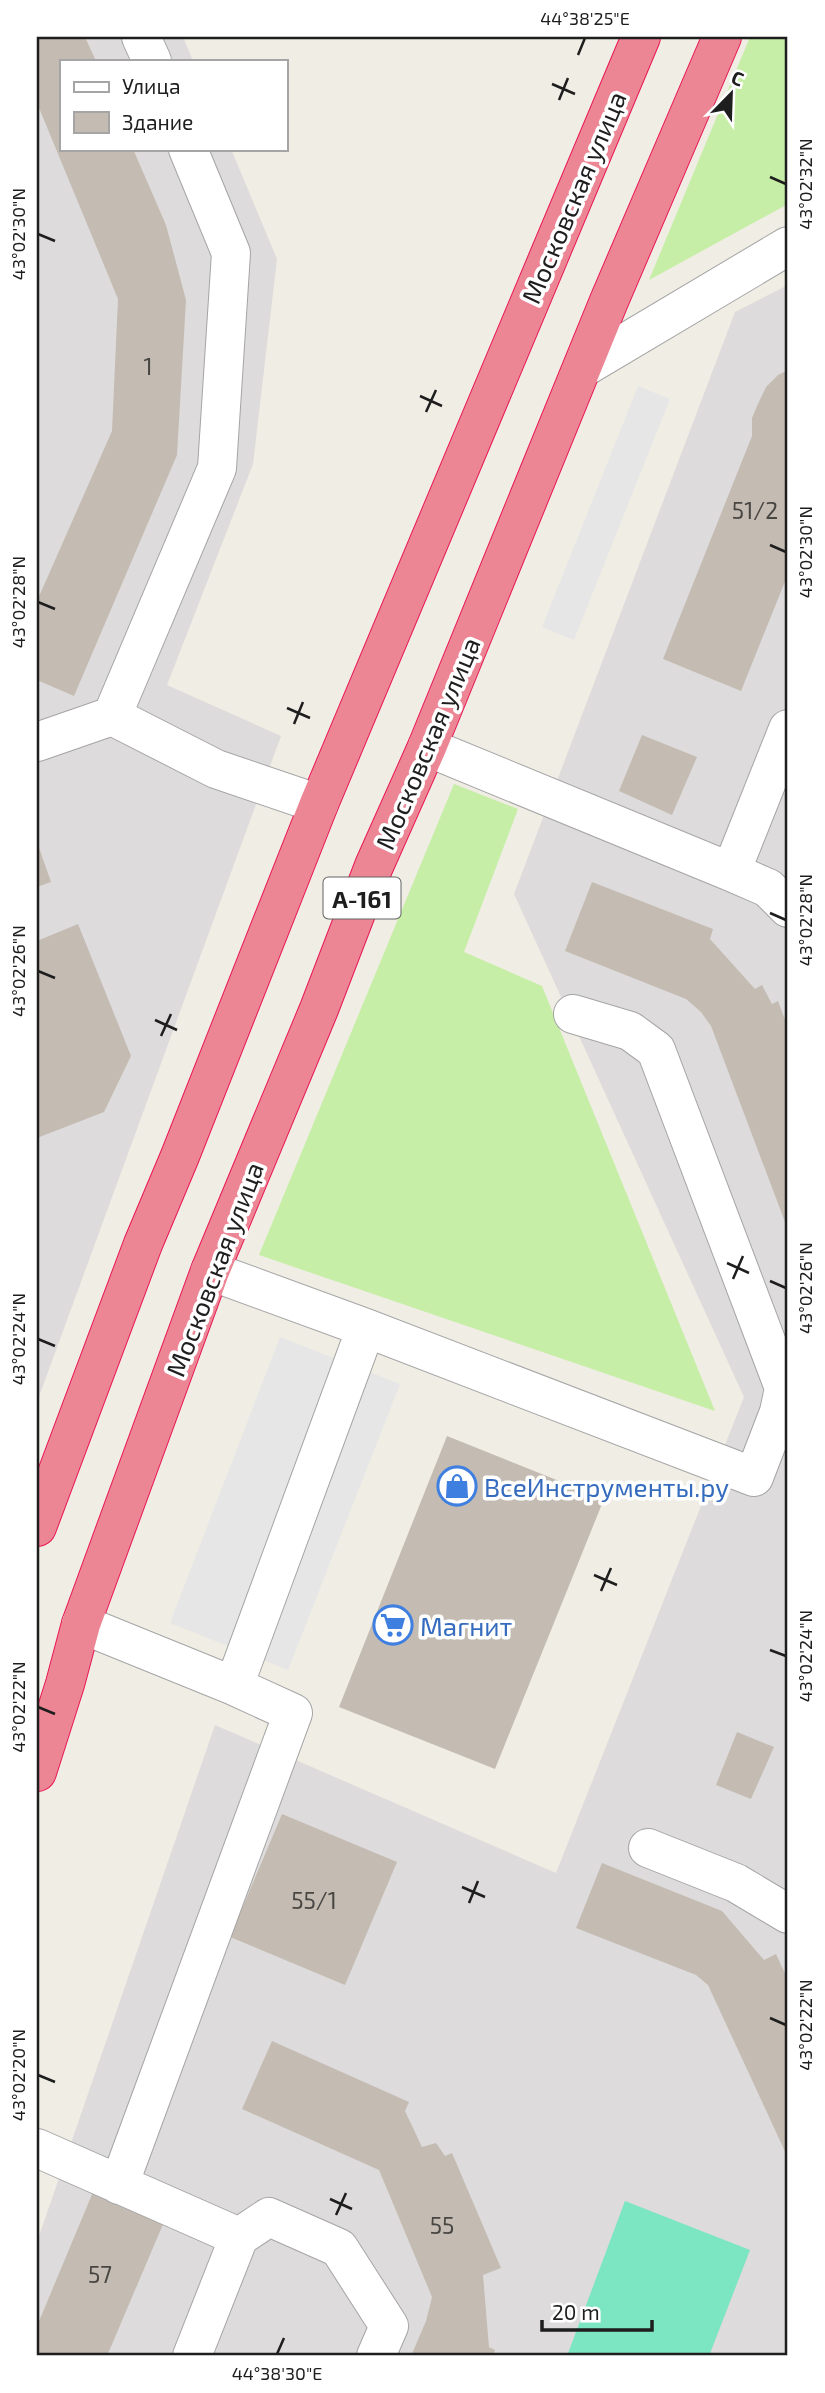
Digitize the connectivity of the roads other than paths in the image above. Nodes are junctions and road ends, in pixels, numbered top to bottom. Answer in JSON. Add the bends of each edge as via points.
{"nodes":[{"id":1,"x":141,"y":37,"type":"edge"},
{"id":2,"x":641,"y":37,"type":"edge"},
{"id":3,"x":722,"y":37,"type":"edge"},
{"id":4,"x":152,"y":60,"type":"edge"},
{"id":5,"x":188,"y":150,"type":"edge"},
{"id":6,"x":788,"y":246,"type":"edge"},
{"id":7,"x":583,"y":368,"type":"junction"},
{"id":8,"x":112,"y":716,"type":"junction"},
{"id":9,"x":788,"y":729,"type":"edge"},
{"id":10,"x":37,"y":742,"type":"edge"},
{"id":11,"x":428,"y":747,"type":"junction"},
{"id":12,"x":778,"y":775,"type":"edge"},
{"id":13,"x":319,"y":804,"type":"junction"},
{"id":14,"x":732,"y":872,"type":"junction"},
{"id":15,"x":788,"y":908,"type":"edge"},
{"id":16,"x":573,"y":1014,"type":"dead end"},
{"id":17,"x":210,"y":1271,"type":"junction"},
{"id":18,"x":366,"y":1328,"type":"junction"},
{"id":19,"x":37,"y":1527,"type":"edge"},
{"id":20,"x":81,"y":1624,"type":"junction"},
{"id":21,"x":234,"y":1686,"type":"junction"},
{"id":22,"x":37,"y":1772,"type":"edge"},
{"id":23,"x":648,"y":1848,"type":"dead end"},
{"id":24,"x":788,"y":1914,"type":"edge"},
{"id":25,"x":37,"y":2147,"type":"edge"},
{"id":26,"x":119,"y":2185,"type":"junction"},
{"id":27,"x":239,"y":2236,"type":"junction"},
{"id":28,"x":192,"y":2356,"type":"edge"},
{"id":29,"x":376,"y":2356,"type":"edge"}],
"edges":[{"from":1,"to":4,"type":"lane"},
{"from":2,"to":13,"type":"highway","name":"Московская улица","number":"А-161"},
{"from":3,"to":7,"type":"highway","name":"Московская улица","number":"А-161"},
{"from":5,"to":8,"type":"lane","via":[[231,253],[217,468]]},
{"from":6,"to":7,"type":"lane"},
{"from":7,"to":11,"type":"highway","name":"Московская улица","number":"А-161"},
{"from":8,"to":10,"type":"lane"},
{"from":8,"to":13,"type":"lane","via":[[216,769]]},
{"from":9,"to":12,"type":"lane"},
{"from":11,"to":14,"type":"lane"},
{"from":11,"to":17,"type":"highway","name":"Московская улица","number":"А-161","via":[[374,866]]},
{"from":12,"to":14,"type":"lane"},
{"from":13,"to":19,"type":"highway","name":"Московская улица","number":"А-161","via":[[143,1244]]},
{"from":14,"to":15,"type":"lane","via":[[768,888]]},
{"from":16,"to":18,"type":"lane","via":[[630,1031],[656,1050],[784,1388],[754,1477]]},
{"from":17,"to":18,"type":"lane"},
{"from":17,"to":20,"type":"highway","name":"Московская улица","number":"А-161"},
{"from":18,"to":21,"type":"lane"},
{"from":20,"to":21,"type":"lane"},
{"from":20,"to":22,"type":"highway","name":"Московская улица","number":"А-161"},
{"from":21,"to":26,"type":"lane","via":[[293,1713]]},
{"from":23,"to":24,"type":"lane","via":[[736,1883]]},
{"from":25,"to":26,"type":"lane"},
{"from":26,"to":27,"type":"lane"},
{"from":27,"to":28,"type":"lane"},
{"from":27,"to":29,"type":"lane","via":[[270,2217],[339,2248],[389,2326]]}]}
